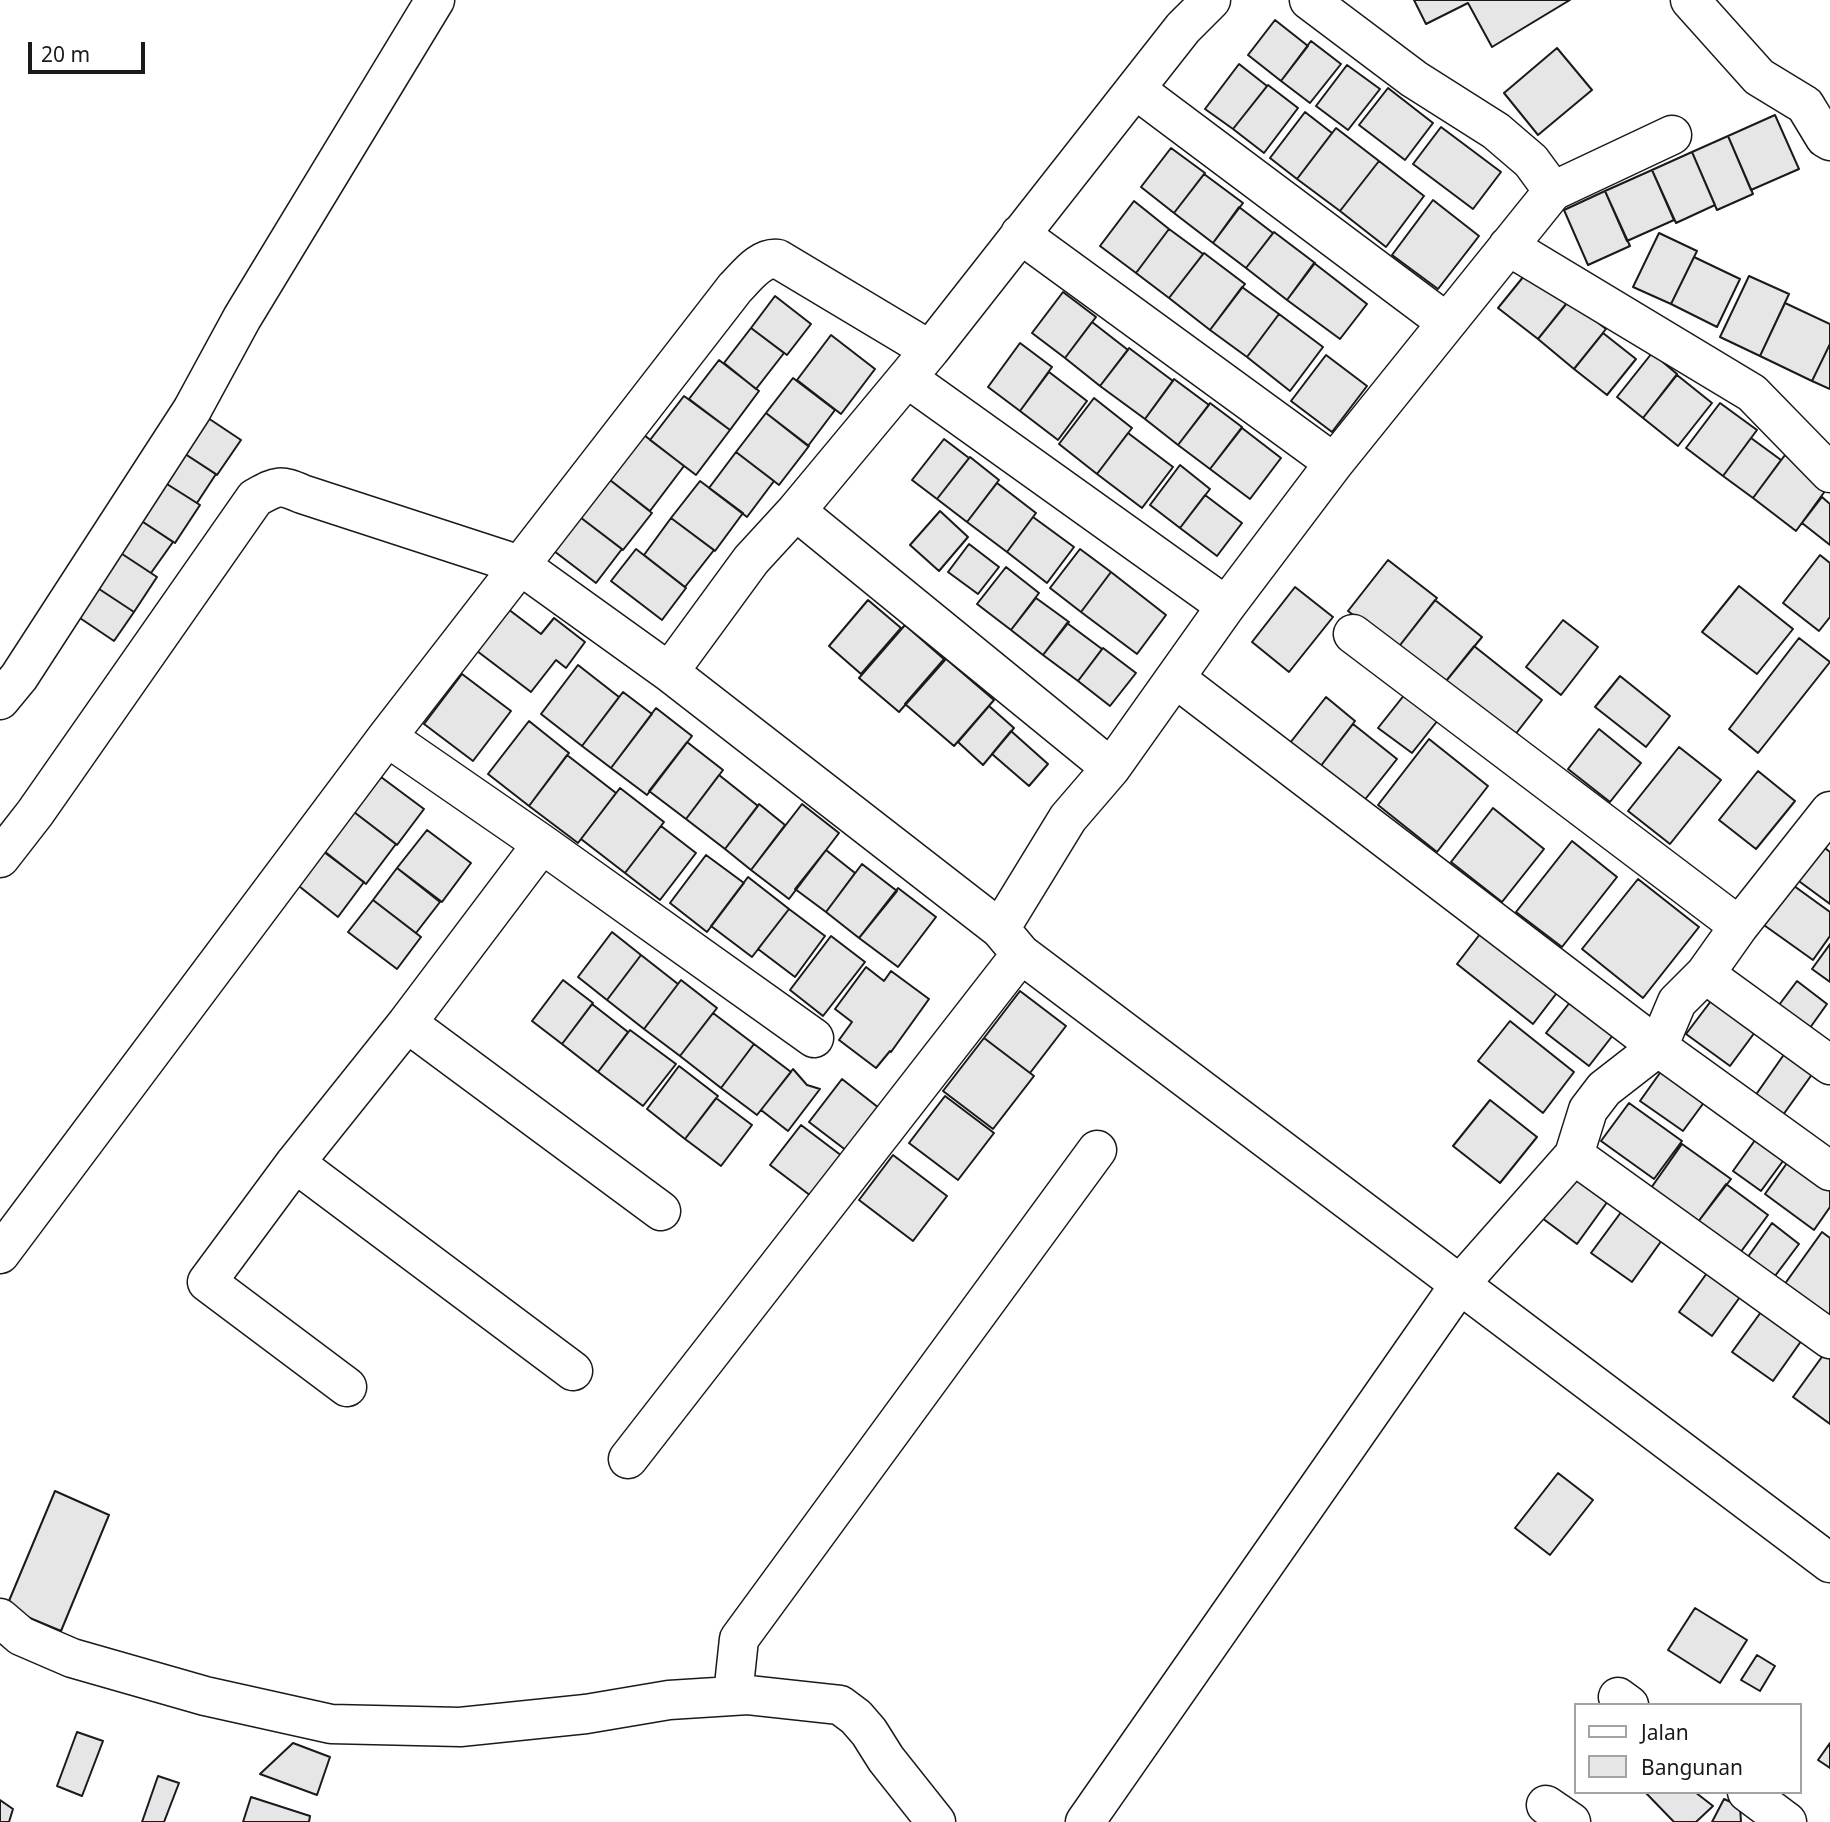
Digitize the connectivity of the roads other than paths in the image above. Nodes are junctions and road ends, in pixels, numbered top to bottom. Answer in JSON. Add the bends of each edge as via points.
{"nodes":[{"id":1,"x":435,"y":0,"type":"edge"},
{"id":2,"x":1211,"y":0,"type":"edge"},
{"id":3,"x":1309,"y":0,"type":"edge"},
{"id":4,"x":1690,"y":0,"type":"edge"},
{"id":5,"x":1135,"y":89,"type":"junction"},
{"id":6,"x":1672,"y":135,"type":"dead end"},
{"id":7,"x":1830,"y":141,"type":"edge"},
{"id":8,"x":1553,"y":191,"type":"junction"},
{"id":9,"x":1020,"y":234,"type":"junction"},
{"id":10,"x":1508,"y":246,"type":"junction"},
{"id":11,"x":1446,"y":322,"type":"junction"},
{"id":12,"x":919,"y":364,"type":"junction"},
{"id":13,"x":1752,"y":393,"type":"junction"},
{"id":14,"x":1830,"y":445,"type":"edge"},
{"id":15,"x":1334,"y":463,"type":"junction"},
{"id":16,"x":1830,"y":473,"type":"edge"},
{"id":17,"x":796,"y":511,"type":"junction"},
{"id":18,"x":520,"y":565,"type":"junction"},
{"id":19,"x":1226,"y":606,"type":"junction"},
{"id":20,"x":1353,"y":634,"type":"dead end"},
{"id":21,"x":669,"y":672,"type":"junction"},
{"id":22,"x":1175,"y":678,"type":"junction"},
{"id":23,"x":0,"y":700,"type":"edge"},
{"id":24,"x":387,"y":737,"type":"junction"},
{"id":25,"x":1111,"y":768,"type":"junction"},
{"id":26,"x":1826,"y":823,"type":"edge"},
{"id":27,"x":542,"y":844,"type":"junction"},
{"id":28,"x":0,"y":858,"type":"edge"},
{"id":29,"x":1738,"y":926,"type":"junction"},
{"id":30,"x":1011,"y":942,"type":"junction"},
{"id":31,"x":1705,"y":974,"type":"junction"},
{"id":32,"x":407,"y":1023,"type":"junction"},
{"id":33,"x":814,"y":1038,"type":"dead end"},
{"id":34,"x":1658,"y":1047,"type":"junction"},
{"id":35,"x":1830,"y":1065,"type":"edge"},
{"id":36,"x":1097,"y":1150,"type":"dead end"},
{"id":37,"x":1574,"y":1155,"type":"junction"},
{"id":38,"x":295,"y":1163,"type":"junction"},
{"id":39,"x":1830,"y":1171,"type":"edge"},
{"id":40,"x":661,"y":1211,"type":"dead end"},
{"id":41,"x":0,"y":1254,"type":"edge"},
{"id":42,"x":1460,"y":1284,"type":"junction"},
{"id":43,"x":1830,"y":1339,"type":"edge"},
{"id":44,"x":573,"y":1371,"type":"dead end"},
{"id":45,"x":347,"y":1387,"type":"dead end"},
{"id":46,"x":628,"y":1459,"type":"dead end"},
{"id":47,"x":1830,"y":1563,"type":"edge"},
{"id":48,"x":0,"y":1618,"type":"edge"},
{"id":49,"x":733,"y":1695,"type":"junction"},
{"id":50,"x":1750,"y":1794,"type":"edge"},
{"id":51,"x":936,"y":1822,"type":"edge"},
{"id":52,"x":1085,"y":1822,"type":"edge"},
{"id":53,"x":1787,"y":1822,"type":"edge"}],
"edges":[{"from":1,"to":23,"type":"street","via":[[242,317],[192,410]]},
{"from":2,"to":5,"type":"street"},
{"from":3,"to":8,"type":"street","via":[[1414,79],[1496,131],[1531,161]]},
{"from":4,"to":7,"type":"street","via":[[1759,77],[1805,106]]},
{"from":5,"to":9,"type":"street"},
{"from":5,"to":11,"type":"street"},
{"from":6,"to":8,"type":"street"},
{"from":8,"to":10,"type":"street"},
{"from":9,"to":12,"type":"street"},
{"from":9,"to":15,"type":"street"},
{"from":10,"to":11,"type":"street"},
{"from":10,"to":13,"type":"street"},
{"from":11,"to":15,"type":"street"},
{"from":12,"to":17,"type":"street"},
{"from":12,"to":18,"type":"street","via":[[778,259],[765,260],[735,288]]},
{"from":12,"to":19,"type":"street"},
{"from":13,"to":14,"type":"street"},
{"from":13,"to":16,"type":"street"},
{"from":15,"to":19,"type":"street"},
{"from":17,"to":21,"type":"street","via":[[751,560]]},
{"from":17,"to":25,"type":"street"},
{"from":18,"to":21,"type":"street"},
{"from":18,"to":24,"type":"street"},
{"from":18,"to":28,"type":"street","via":[[285,486],[255,498]]},
{"from":19,"to":22,"type":"street"},
{"from":20,"to":29,"type":"street"},
{"from":21,"to":30,"type":"street"},
{"from":22,"to":25,"type":"street"},
{"from":22,"to":34,"type":"street"},
{"from":24,"to":27,"type":"street"},
{"from":24,"to":41,"type":"street"},
{"from":25,"to":30,"type":"street","via":[[1068,818]]},
{"from":26,"to":29,"type":"street"},
{"from":27,"to":32,"type":"street"},
{"from":27,"to":33,"type":"street"},
{"from":29,"to":31,"type":"street"},
{"from":30,"to":42,"type":"street"},
{"from":30,"to":46,"type":"street"},
{"from":31,"to":34,"type":"street","via":[[1677,1002]]},
{"from":31,"to":35,"type":"street"},
{"from":32,"to":38,"type":"street"},
{"from":32,"to":40,"type":"street"},
{"from":34,"to":37,"type":"street","via":[[1604,1089],[1588,1110]]},
{"from":34,"to":39,"type":"street"},
{"from":36,"to":49,"type":"street","via":[[739,1639]]},
{"from":37,"to":42,"type":"street"},
{"from":37,"to":43,"type":"street"},
{"from":38,"to":44,"type":"street"},
{"from":38,"to":45,"type":"street","via":[[207,1282]]},
{"from":42,"to":47,"type":"street"},
{"from":42,"to":52,"type":"street"},
{"from":48,"to":49,"type":"street","via":[[21,1636],[95,1665],[331,1724],[460,1727]]},
{"from":49,"to":51,"type":"street","via":[[840,1705],[869,1732]]},
{"from":50,"to":53,"type":"street"}]}
